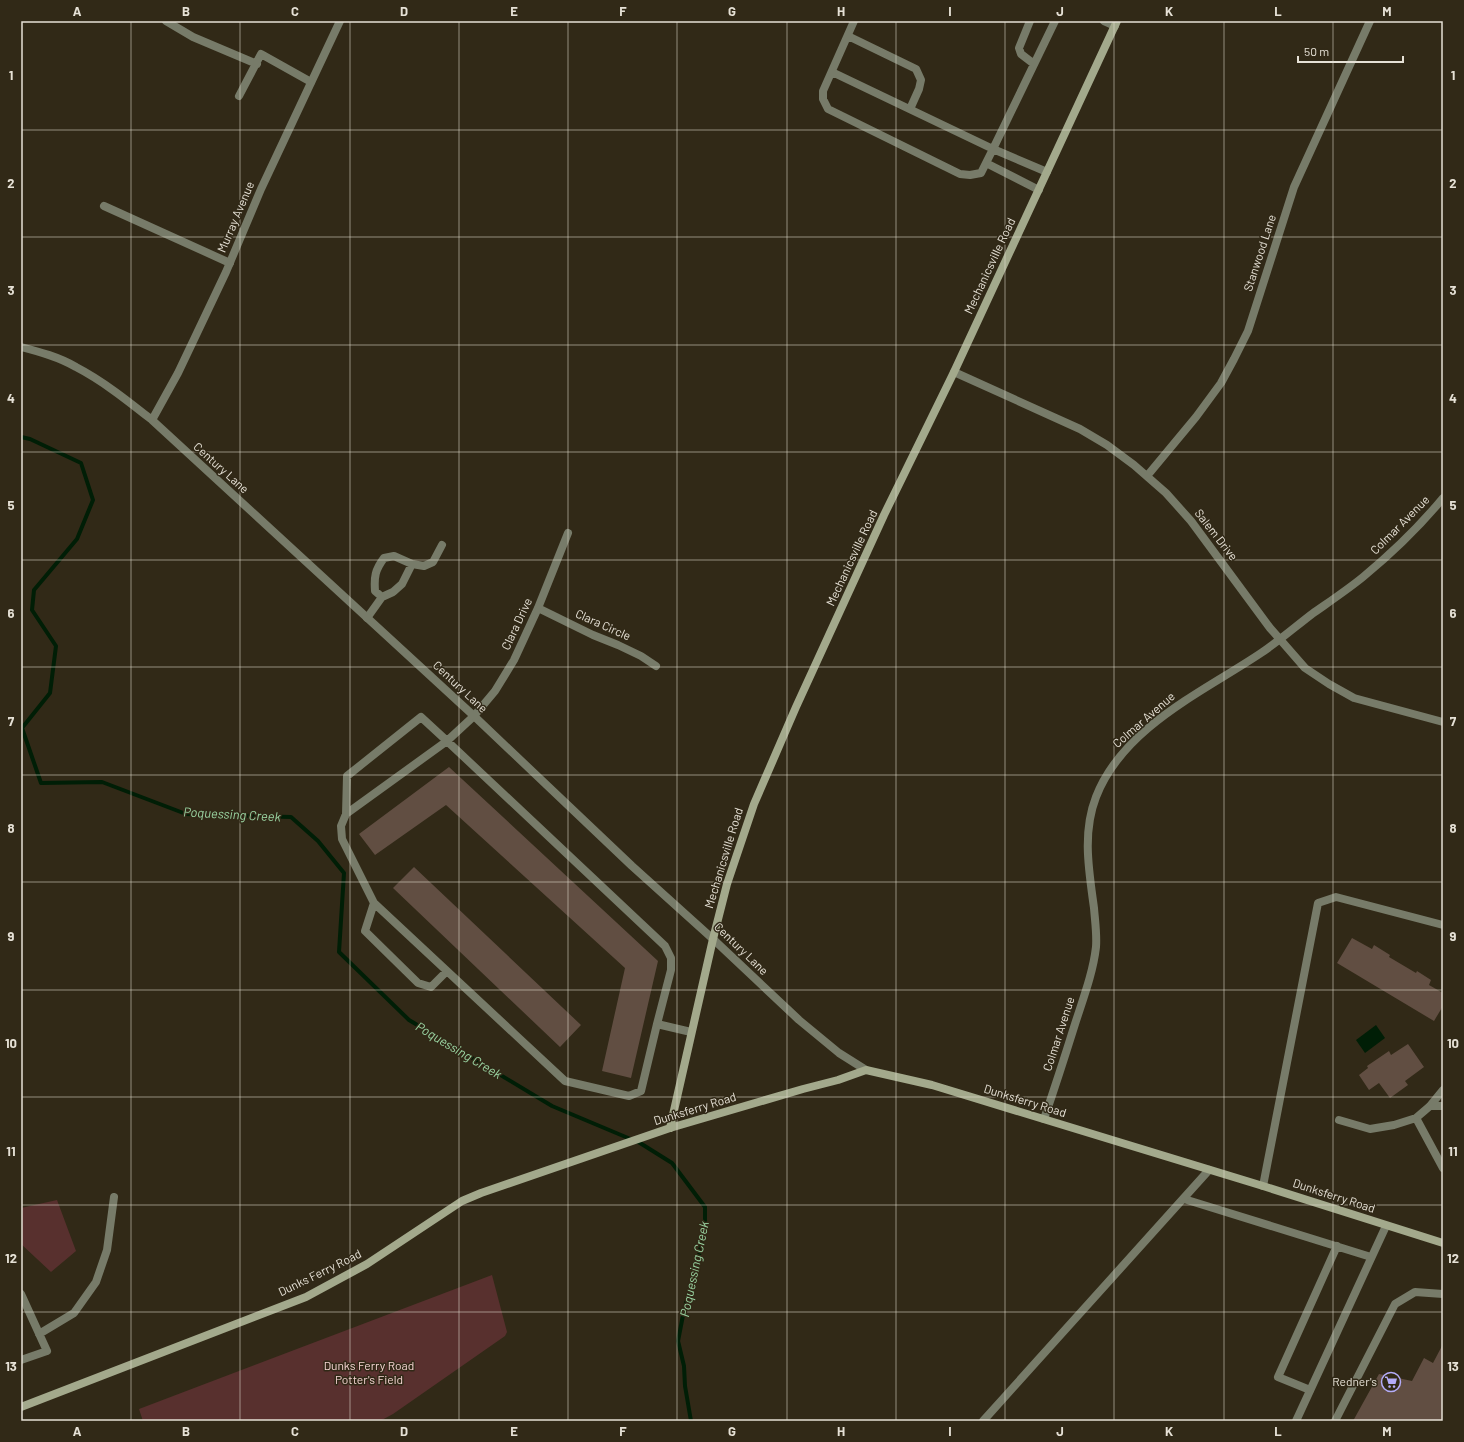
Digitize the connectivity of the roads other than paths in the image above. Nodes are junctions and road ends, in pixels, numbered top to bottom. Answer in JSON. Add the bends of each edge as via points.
{"nodes":[{"id":1,"x":166,"y":21,"type":"edge"},
{"id":2,"x":340,"y":21,"type":"edge"},
{"id":3,"x":854,"y":21,"type":"edge"},
{"id":4,"x":1030,"y":21,"type":"edge"},
{"id":5,"x":1054,"y":21,"type":"edge"},
{"id":6,"x":1104,"y":21,"type":"edge"},
{"id":7,"x":1370,"y":21,"type":"edge"},
{"id":8,"x":1116,"y":24,"type":"edge"},
{"id":9,"x":848,"y":36,"type":"junction"},
{"id":10,"x":257,"y":64,"type":"junction"},
{"id":11,"x":1034,"y":64,"type":"junction"},
{"id":12,"x":832,"y":72,"type":"junction"},
{"id":13,"x":311,"y":82,"type":"junction"},
{"id":14,"x":239,"y":96,"type":"dead end"},
{"id":15,"x":910,"y":110,"type":"junction"},
{"id":16,"x":993,"y":149,"type":"junction"},
{"id":17,"x":986,"y":163,"type":"junction"},
{"id":18,"x":1047,"y":172,"type":"junction"},
{"id":19,"x":1039,"y":190,"type":"junction"},
{"id":20,"x":104,"y":206,"type":"dead end"},
{"id":21,"x":230,"y":263,"type":"junction"},
{"id":22,"x":21,"y":346,"type":"edge"},
{"id":23,"x":954,"y":372,"type":"junction"},
{"id":24,"x":152,"y":420,"type":"junction"},
{"id":25,"x":1146,"y":476,"type":"junction"},
{"id":26,"x":1443,"y":498,"type":"edge"},
{"id":27,"x":568,"y":533,"type":"dead end"},
{"id":28,"x":442,"y":545,"type":"dead end"},
{"id":29,"x":412,"y":564,"type":"junction"},
{"id":30,"x":382,"y":597,"type":"junction"},
{"id":31,"x":538,"y":608,"type":"junction"},
{"id":32,"x":367,"y":618,"type":"junction"},
{"id":33,"x":1280,"y":640,"type":"junction"},
{"id":34,"x":656,"y":666,"type":"dead end"},
{"id":35,"x":474,"y":716,"type":"junction"},
{"id":36,"x":1443,"y":722,"type":"edge"},
{"id":37,"x":447,"y":741,"type":"junction"},
{"id":38,"x":346,"y":814,"type":"junction"},
{"id":39,"x":374,"y":903,"type":"junction"},
{"id":40,"x":1443,"y":925,"type":"edge"},
{"id":41,"x":713,"y":939,"type":"junction"},
{"id":42,"x":447,"y":971,"type":"junction"},
{"id":43,"x":657,"y":1024,"type":"junction"},
{"id":44,"x":691,"y":1032,"type":"junction"},
{"id":45,"x":866,"y":1070,"type":"junction"},
{"id":46,"x":1443,"y":1090,"type":"edge"},
{"id":47,"x":1430,"y":1106,"type":"junction"},
{"id":48,"x":1443,"y":1106,"type":"edge"},
{"id":49,"x":1416,"y":1118,"type":"junction"},
{"id":50,"x":1044,"y":1119,"type":"junction"},
{"id":51,"x":1339,"y":1120,"type":"dead end"},
{"id":52,"x":670,"y":1128,"type":"junction"},
{"id":53,"x":598,"y":1152,"type":"joint"},
{"id":54,"x":1443,"y":1168,"type":"edge"},
{"id":55,"x":1209,"y":1170,"type":"junction"},
{"id":56,"x":1263,"y":1186,"type":"junction"},
{"id":57,"x":114,"y":1197,"type":"dead end"},
{"id":58,"x":1184,"y":1199,"type":"junction"},
{"id":59,"x":1386,"y":1226,"type":"junction"},
{"id":60,"x":1443,"y":1243,"type":"edge"},
{"id":61,"x":1337,"y":1246,"type":"junction"},
{"id":62,"x":1371,"y":1257,"type":"junction"},
{"id":63,"x":21,"y":1294,"type":"edge"},
{"id":64,"x":1443,"y":1294,"type":"edge"},
{"id":65,"x":39,"y":1334,"type":"junction"},
{"id":66,"x":21,"y":1360,"type":"edge"},
{"id":67,"x":1310,"y":1390,"type":"junction"},
{"id":68,"x":21,"y":1407,"type":"edge"},
{"id":69,"x":983,"y":1421,"type":"edge"},
{"id":70,"x":1296,"y":1421,"type":"edge"},
{"id":71,"x":1335,"y":1421,"type":"edge"}],
"edges":[{"from":1,"to":10,"type":"street","via":[[194,37]]},
{"from":2,"to":13,"type":"street","name":"Murray Avenue"},
{"from":3,"to":9,"type":"street"},
{"from":4,"to":11,"type":"street","via":[[1019,48],[1021,54]]},
{"from":5,"to":11,"type":"street"},
{"from":6,"to":8,"type":"street"},
{"from":7,"to":25,"type":"street","name":"Stanwood Lane","via":[[1294,187],[1248,331],[1221,383]]},
{"from":8,"to":18,"type":"street","name":"Mechanicsville Road"},
{"from":9,"to":12,"type":"street"},
{"from":9,"to":15,"type":"street","via":[[916,70],[921,80]]},
{"from":10,"to":13,"type":"street","via":[[262,54]]},
{"from":10,"to":14,"type":"street"},
{"from":11,"to":16,"type":"street"},
{"from":12,"to":15,"type":"street"},
{"from":12,"to":17,"type":"street","via":[[823,91],[828,109],[960,174],[981,173]]},
{"from":13,"to":21,"type":"street","name":"Murray Avenue"},
{"from":15,"to":16,"type":"street"},
{"from":16,"to":17,"type":"street"},
{"from":16,"to":18,"type":"street"},
{"from":17,"to":19,"type":"street"},
{"from":18,"to":19,"type":"street","name":"Mechanicsville Road"},
{"from":19,"to":23,"type":"street","name":"Mechanicsville Road"},
{"from":20,"to":21,"type":"street"},
{"from":21,"to":24,"type":"street","name":"Murray Avenue","via":[[178,373]]},
{"from":22,"to":24,"type":"street","name":"Century Lane","via":[[76,367],[124,397]]},
{"from":23,"to":25,"type":"street","name":"Salem Drive","via":[[1080,429],[1107,445]]},
{"from":23,"to":41,"type":"street","name":"Mechanicsville Road","via":[[875,535],[754,804],[727,884]]},
{"from":24,"to":32,"type":"street","name":"Century Lane"},
{"from":25,"to":33,"type":"street","name":"Salem Drive","via":[[1166,493],[1191,521]]},
{"from":26,"to":33,"type":"street","name":"Colmar Avenue","via":[[1399,546],[1363,577]]},
{"from":27,"to":31,"type":"street","name":"Clara Drive"},
{"from":28,"to":29,"type":"street","via":[[433,562],[424,566]]},
{"from":29,"to":30,"type":"street","via":[[402,584]]},
{"from":29,"to":30,"type":"street","via":[[394,556],[384,558],[374,577],[375,591]]},
{"from":30,"to":32,"type":"street"},
{"from":31,"to":34,"type":"street","name":"Clara Circle","via":[[593,636],[641,656]]},
{"from":31,"to":35,"type":"street","name":"Clara Drive","via":[[514,660],[495,691]]},
{"from":32,"to":35,"type":"street","name":"Century Lane"},
{"from":33,"to":36,"type":"street","name":"Salem Drive","via":[[1305,668],[1354,698]]},
{"from":33,"to":50,"type":"street","name":"Colmar Avenue","via":[[1183,701],[1163,717],[1118,757],[1096,796],[1090,814],[1087,837],[1096,947],[1080,1008]]},
{"from":35,"to":37,"type":"street","name":"Clara Drive"},
{"from":35,"to":41,"type":"street","name":"Century Lane"},
{"from":37,"to":38,"type":"street","name":"Clara Drive"},
{"from":37,"to":38,"type":"street","via":[[421,717],[347,776]]},
{"from":37,"to":43,"type":"street","via":[[665,946],[671,958],[671,970]]},
{"from":38,"to":39,"type":"street","via":[[341,826],[342,839]]},
{"from":39,"to":42,"type":"street"},
{"from":39,"to":42,"type":"street","via":[[365,931],[418,984],[431,987]]},
{"from":40,"to":56,"type":"street","via":[[1336,897],[1318,903]]},
{"from":41,"to":44,"type":"street","name":"Mechanicsville Road"},
{"from":41,"to":45,"type":"street","name":"Century Lane","via":[[799,1020],[839,1053]]},
{"from":42,"to":43,"type":"street","via":[[565,1081],[629,1096],[641,1091]]},
{"from":43,"to":44,"type":"street"},
{"from":44,"to":52,"type":"street","name":"Mechanicsville Road"},
{"from":45,"to":50,"type":"street","name":"Dunksferry Road","via":[[932,1085]]},
{"from":45,"to":52,"type":"street","name":"Dunksferry Road"},
{"from":46,"to":47,"type":"street"},
{"from":47,"to":48,"type":"street"},
{"from":47,"to":49,"type":"street"},
{"from":49,"to":51,"type":"street","via":[[1370,1129]]},
{"from":49,"to":54,"type":"street"},
{"from":50,"to":55,"type":"street","name":"Dunksferry Road"},
{"from":52,"to":53,"type":"street","name":"Dunksferry Road"},
{"from":53,"to":68,"type":"street","name":"Dunks Ferry Road","via":[[462,1201],[367,1264],[306,1297]]},
{"from":55,"to":56,"type":"street","name":"Dunksferry Road"},
{"from":55,"to":58,"type":"street"},
{"from":56,"to":59,"type":"street","name":"Dunksferry Road"},
{"from":57,"to":65,"type":"street","via":[[108,1250],[96,1282],[74,1313]]},
{"from":58,"to":61,"type":"street"},
{"from":58,"to":69,"type":"street"},
{"from":59,"to":60,"type":"street","name":"Dunksferry Road"},
{"from":59,"to":62,"type":"street"},
{"from":61,"to":62,"type":"street"},
{"from":61,"to":67,"type":"street","via":[[1278,1377]]},
{"from":62,"to":67,"type":"street"},
{"from":63,"to":65,"type":"street"},
{"from":64,"to":71,"type":"street","via":[[1415,1292],[1395,1304]]},
{"from":65,"to":66,"type":"street","via":[[46,1351]]},
{"from":67,"to":70,"type":"street"}]}
